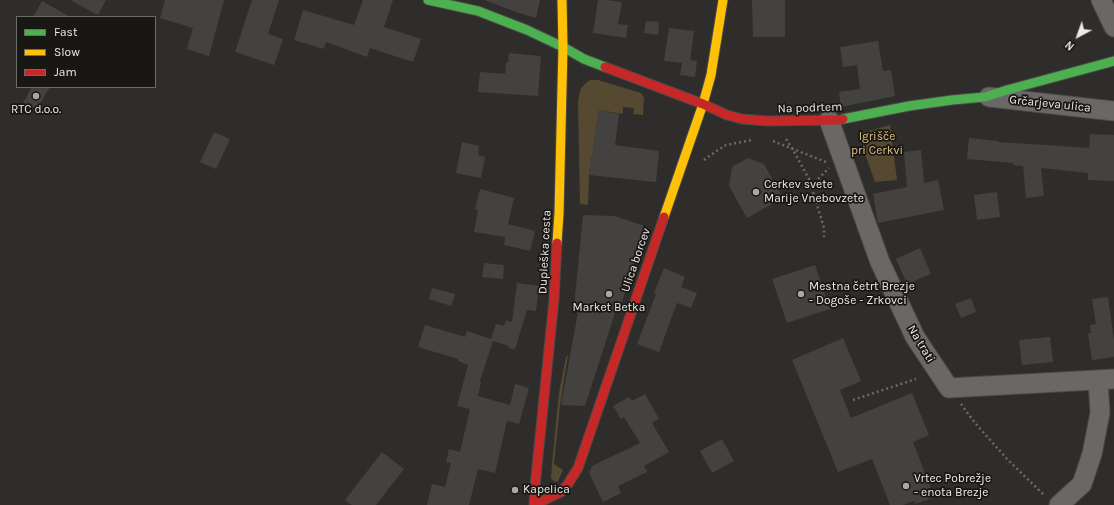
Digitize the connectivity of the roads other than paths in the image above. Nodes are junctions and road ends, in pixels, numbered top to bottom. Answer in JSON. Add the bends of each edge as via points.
{"nodes":[{"id":1,"x":428,"y":0,"type":"edge"},
{"id":2,"x":562,"y":0,"type":"edge"},
{"id":3,"x":723,"y":0,"type":"edge"},
{"id":4,"x":1101,"y":0,"type":"edge"},
{"id":5,"x":1114,"y":27,"type":"edge"},
{"id":6,"x":563,"y":47,"type":"junction"},
{"id":7,"x":1114,"y":61,"type":"edge"},
{"id":8,"x":985,"y":97,"type":"junction"},
{"id":9,"x":703,"y":104,"type":"junction"},
{"id":10,"x":1114,"y":111,"type":"edge"},
{"id":11,"x":829,"y":120,"type":"junction"},
{"id":12,"x":1106,"y":380,"type":"edge"},
{"id":13,"x":1054,"y":502,"type":"edge"},
{"id":14,"x":534,"y":505,"type":"edge"}],
"edges":[{"from":1,"to":6,"type":"street","name":"Na podrtem","via":[[478,11]]},
{"from":2,"to":6,"type":"street","name":"Dupleška cesta"},
{"from":3,"to":9,"type":"street","name":"Ulica borcev","via":[[712,68]]},
{"from":4,"to":5,"type":"street"},
{"from":6,"to":9,"type":"street","name":"Na podrtem","via":[[584,59]]},
{"from":6,"to":14,"type":"street","name":"Dupleška cesta","via":[[554,300]]},
{"from":7,"to":8,"type":"street","name":"Na podrtem"},
{"from":8,"to":10,"type":"street","name":"Grčarjeva ulica"},
{"from":8,"to":11,"type":"street","name":"Na podrtem","via":[[916,105]]},
{"from":9,"to":11,"type":"street","name":"Na podrtem","via":[[742,119]]},
{"from":9,"to":14,"type":"street","name":"Ulica borcev","via":[[578,468],[561,492]]},
{"from":11,"to":12,"type":"street","name":"Na trati","via":[[880,262],[915,336],[949,388]]},
{"from":12,"to":13,"type":"street","via":[[1092,454],[1082,484]]}]}
